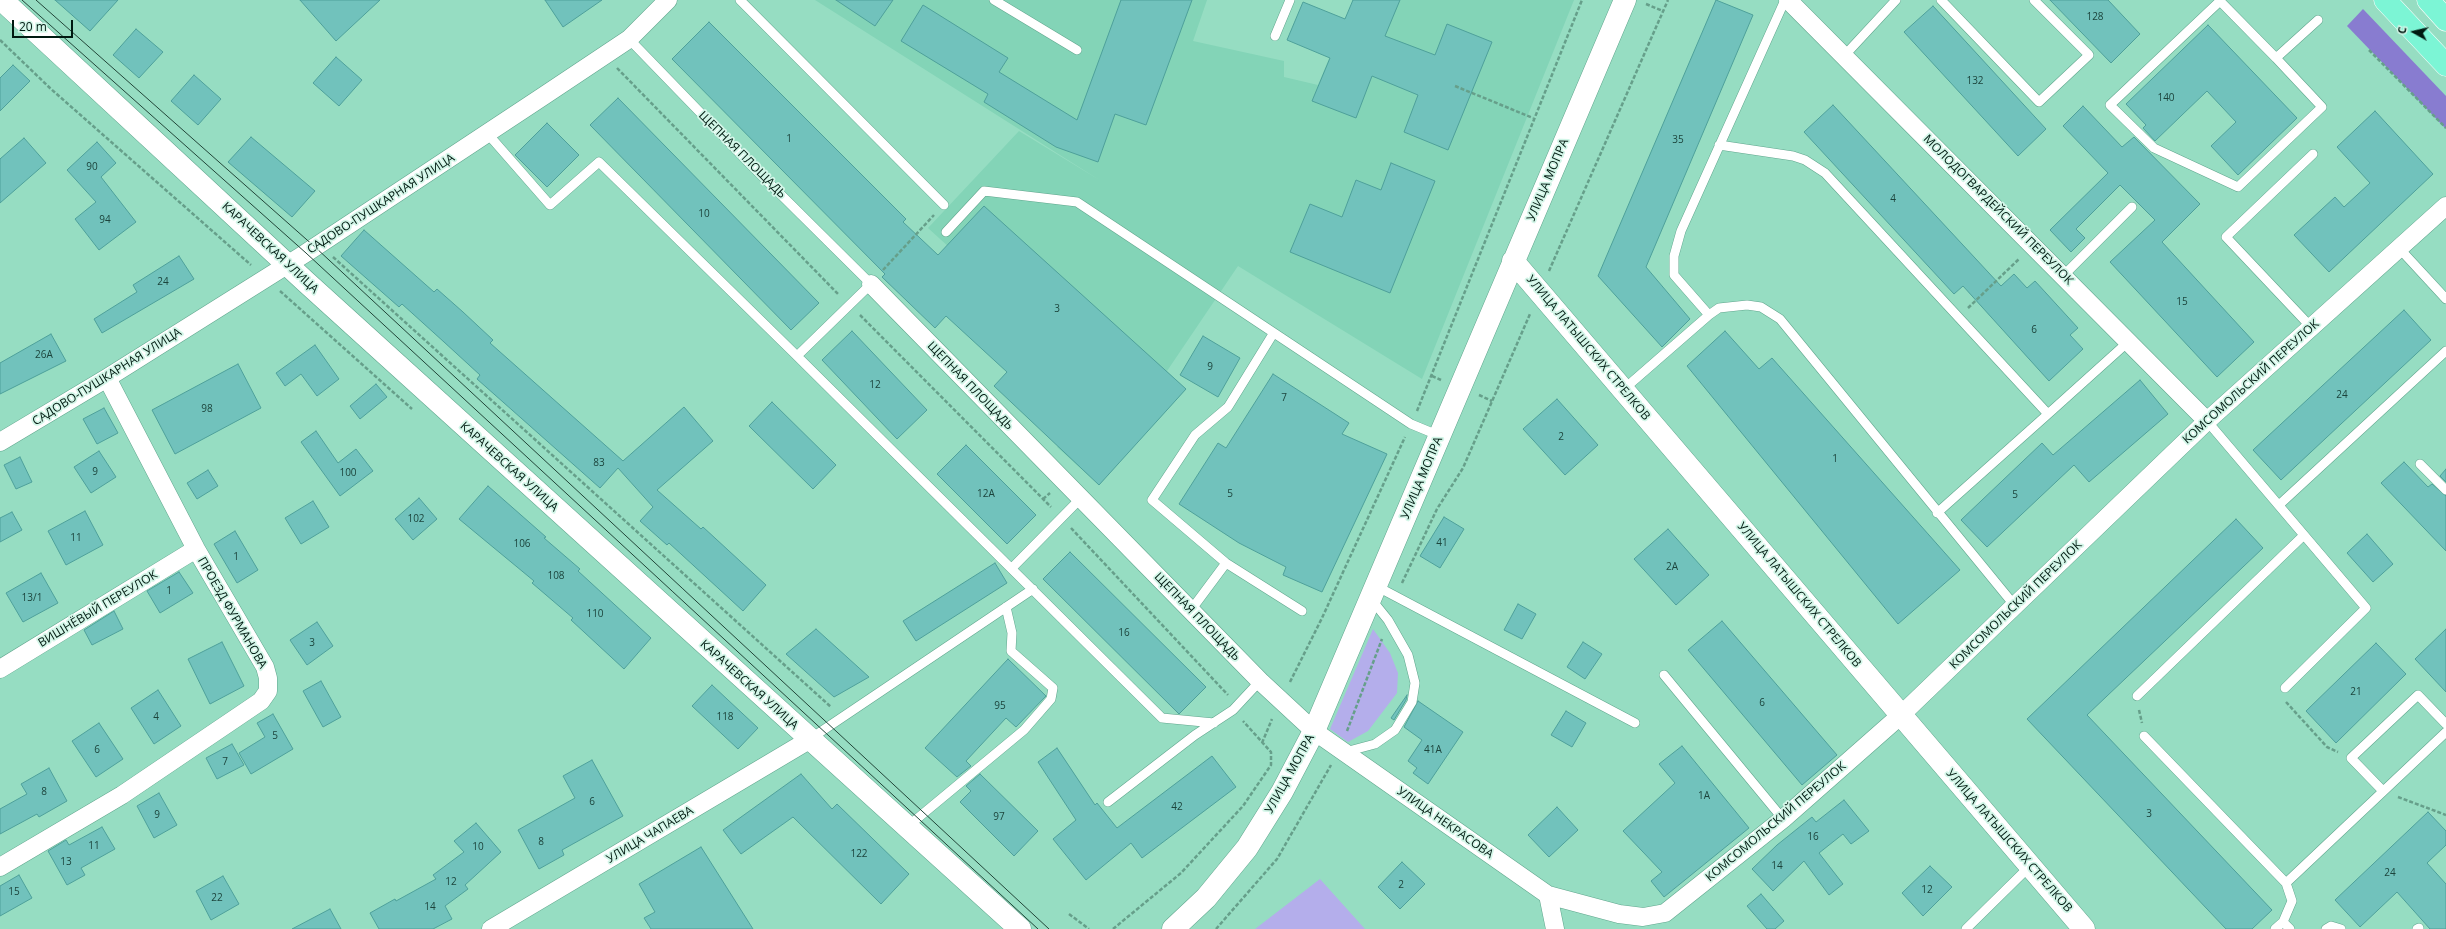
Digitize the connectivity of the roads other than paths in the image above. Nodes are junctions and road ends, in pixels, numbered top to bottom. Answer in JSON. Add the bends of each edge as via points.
{"nodes":[{"id":1,"x":2,"y":0,"type":"edge"},
{"id":2,"x":668,"y":0,"type":"edge"},
{"id":3,"x":740,"y":0,"type":"edge"},
{"id":4,"x":994,"y":0,"type":"edge"},
{"id":5,"x":1290,"y":0,"type":"edge"},
{"id":6,"x":1786,"y":0,"type":"edge"},
{"id":7,"x":1896,"y":0,"type":"edge"},
{"id":8,"x":1941,"y":0,"type":"edge"},
{"id":9,"x":2034,"y":0,"type":"edge"},
{"id":10,"x":2386,"y":0,"type":"edge"},
{"id":11,"x":2428,"y":0,"type":"edge"},
{"id":12,"x":1634,"y":1,"type":"edge"},
{"id":13,"x":2318,"y":20,"type":"dead end"},
{"id":14,"x":2446,"y":20,"type":"edge"},
{"id":15,"x":1275,"y":36,"type":"dead end"},
{"id":16,"x":629,"y":38,"type":"junction"},
{"id":17,"x":1077,"y":50,"type":"dead end"},
{"id":18,"x":1845,"y":55,"type":"junction"},
{"id":19,"x":2276,"y":58,"type":"junction"},
{"id":20,"x":2446,"y":65,"type":"edge"},
{"id":21,"x":487,"y":133,"type":"junction"},
{"id":22,"x":1719,"y":145,"type":"junction"},
{"id":23,"x":2313,"y":154,"type":"dead end"},
{"id":24,"x":944,"y":205,"type":"road end"},
{"id":25,"x":2446,"y":206,"type":"edge"},
{"id":26,"x":2132,"y":208,"type":"dead end"},
{"id":27,"x":946,"y":232,"type":"dead end"},
{"id":28,"x":2399,"y":248,"type":"junction"},
{"id":29,"x":1514,"y":261,"type":"junction"},
{"id":30,"x":288,"y":264,"type":"junction"},
{"id":31,"x":2063,"y":276,"type":"junction"},
{"id":32,"x":871,"y":284,"type":"junction"},
{"id":33,"x":2446,"y":299,"type":"edge"},
{"id":34,"x":1708,"y":315,"type":"junction"},
{"id":35,"x":2311,"y":327,"type":"junction"},
{"id":36,"x":1273,"y":334,"type":"junction"},
{"id":37,"x":2128,"y":342,"type":"junction"},
{"id":38,"x":2446,"y":351,"type":"edge"},
{"id":39,"x":797,"y":356,"type":"junction"},
{"id":40,"x":107,"y":378,"type":"junction"},
{"id":41,"x":1624,"y":390,"type":"junction"},
{"id":42,"x":2048,"y":414,"type":"junction"},
{"id":43,"x":2207,"y":421,"type":"junction"},
{"id":44,"x":1440,"y":436,"type":"junction"},
{"id":45,"x":0,"y":442,"type":"edge"},
{"id":46,"x":2420,"y":464,"type":"dead end"},
{"id":47,"x":2446,"y":490,"type":"edge"},
{"id":48,"x":1080,"y":499,"type":"junction"},
{"id":49,"x":2279,"y":505,"type":"junction"},
{"id":50,"x":1937,"y":513,"type":"junction"},
{"id":51,"x":2304,"y":535,"type":"junction"},
{"id":52,"x":196,"y":550,"type":"junction"},
{"id":53,"x":1226,"y":563,"type":"junction"},
{"id":54,"x":1012,"y":568,"type":"junction"},
{"id":55,"x":1033,"y":588,"type":"junction"},
{"id":56,"x":1374,"y":593,"type":"junction"},
{"id":57,"x":2015,"y":606,"type":"junction"},
{"id":58,"x":1006,"y":607,"type":"junction"},
{"id":59,"x":1191,"y":610,"type":"junction"},
{"id":60,"x":1302,"y":611,"type":"dead end"},
{"id":61,"x":0,"y":669,"type":"edge"},
{"id":62,"x":1664,"y":675,"type":"dead end"},
{"id":63,"x":1260,"y":681,"type":"junction"},
{"id":64,"x":2286,"y":688,"type":"road end"},
{"id":65,"x":2137,"y":696,"type":"road end"},
{"id":66,"x":1901,"y":715,"type":"junction"},
{"id":67,"x":1214,"y":723,"type":"junction"},
{"id":68,"x":1635,"y":723,"type":"dead end"},
{"id":69,"x":2446,"y":724,"type":"edge"},
{"id":70,"x":1314,"y":731,"type":"junction"},
{"id":71,"x":2446,"y":732,"type":"edge"},
{"id":72,"x":2144,"y":736,"type":"road end"},
{"id":73,"x":809,"y":740,"type":"junction"},
{"id":74,"x":1342,"y":751,"type":"junction"},
{"id":75,"x":2383,"y":791,"type":"junction"},
{"id":76,"x":1108,"y":802,"type":"dead end"},
{"id":77,"x":1782,"y":819,"type":"junction"},
{"id":78,"x":907,"y":827,"type":"junction"},
{"id":79,"x":2030,"y":866,"type":"junction"},
{"id":80,"x":0,"y":867,"type":"edge"},
{"id":81,"x":2286,"y":883,"type":"junction"},
{"id":82,"x":1548,"y":895,"type":"junction"},
{"id":83,"x":2283,"y":922,"type":"junction"},
{"id":84,"x":491,"y":929,"type":"edge"},
{"id":85,"x":1020,"y":929,"type":"edge"},
{"id":86,"x":1173,"y":929,"type":"edge"},
{"id":87,"x":1555,"y":929,"type":"edge"},
{"id":88,"x":1966,"y":929,"type":"edge"},
{"id":89,"x":2084,"y":929,"type":"edge"},
{"id":90,"x":2275,"y":929,"type":"edge"},
{"id":91,"x":2290,"y":929,"type":"edge"},
{"id":92,"x":2326,"y":929,"type":"edge"},
{"id":93,"x":2341,"y":929,"type":"edge"}],
"edges":[{"from":1,"to":30,"type":"street","name":"КАРАЧЕВСКАЯ УЛИЦА"},
{"from":2,"to":16,"type":"street","name":"САДОВО-ПУШКАРНАЯ УЛИЦА"},
{"from":3,"to":24,"type":"lane"},
{"from":4,"to":17,"type":"lane"},
{"from":5,"to":15,"type":"lane"},
{"from":6,"to":18,"type":"street","name":"МОЛОДОГВАРДЕЙСКИЙ ПЕРЕУЛОК"},
{"from":6,"to":22,"type":"lane"},
{"from":7,"to":18,"type":"lane"},
{"from":8,"to":9,"type":"lane","via":[[2039,102],[2089,55]]},
{"from":10,"to":20,"type":"main road"},
{"from":11,"to":14,"type":"main road"},
{"from":12,"to":29,"type":"street","name":"УЛИЦА МОПРА"},
{"from":13,"to":19,"type":"lane"},
{"from":16,"to":21,"type":"street","name":"САДОВО-ПУШКАРНАЯ УЛИЦА"},
{"from":16,"to":32,"type":"lane","name":"ЩЕПНАЯ ПЛОЩАДЬ","via":[[751,165]]},
{"from":18,"to":31,"type":"street","name":"МОЛОДОГВАРДЕЙСКИЙ ПЕРЕУЛОК"},
{"from":19,"to":19,"type":"lane","via":[[2322,107],[2238,187],[2154,148],[2110,105],[2220,1]]},
{"from":21,"to":30,"type":"street","name":"САДОВО-ПУШКАРНАЯ УЛИЦА"},
{"from":21,"to":39,"type":"lane","via":[[550,205],[599,162]]},
{"from":22,"to":34,"type":"lane","via":[[1681,231],[1674,256],[1674,275]]},
{"from":22,"to":42,"type":"lane","via":[[1794,156],[1815,165],[1836,183]]},
{"from":23,"to":35,"type":"lane","via":[[2226,237]]},
{"from":25,"to":28,"type":"street","name":"КОМСОМОЛЬСКИЙ ПЕРЕУЛОК"},
{"from":26,"to":31,"type":"lane"},
{"from":27,"to":36,"type":"lane","via":[[984,191],[1077,202]]},
{"from":28,"to":33,"type":"lane"},
{"from":28,"to":35,"type":"street","name":"КОМСОМОЛЬСКИЙ ПЕРЕУЛОК"},
{"from":29,"to":41,"type":"street","name":"УЛИЦА ЛАТЫШСКИХ СТРЕЛКОВ"},
{"from":29,"to":44,"type":"street","name":"УЛИЦА МОПРА"},
{"from":30,"to":40,"type":"street","name":"САДОВО-ПУШКАРНАЯ УЛИЦА"},
{"from":30,"to":73,"type":"street","name":"КАРАЧЕВСКАЯ УЛИЦА"},
{"from":31,"to":37,"type":"street","name":"МОЛОДОГВАРДЕЙСКИЙ ПЕРЕУЛОК"},
{"from":32,"to":39,"type":"lane"},
{"from":32,"to":48,"type":"street","name":"ЩЕПНАЯ ПЛОЩАДЬ"},
{"from":34,"to":41,"type":"lane"},
{"from":34,"to":50,"type":"lane","via":[[1719,308],[1747,305],[1761,307],[1780,319]]},
{"from":35,"to":43,"type":"street","name":"КОМСОМОЛЬСКИЙ ПЕРЕУЛОК"},
{"from":36,"to":44,"type":"lane","via":[[1411,424]]},
{"from":36,"to":53,"type":"lane","via":[[1228,407],[1195,436],[1152,500]]},
{"from":37,"to":42,"type":"lane"},
{"from":37,"to":43,"type":"street","name":"МОЛОДОГВАРДЕЙСКИЙ ПЕРЕУЛОК"},
{"from":38,"to":49,"type":"lane"},
{"from":39,"to":54,"type":"lane"},
{"from":40,"to":45,"type":"street","name":"САДОВО-ПУШКАРНАЯ УЛИЦА"},
{"from":40,"to":52,"type":"street","name":"ПРОЕЗД ФУРМАНОВА"},
{"from":41,"to":66,"type":"street","name":"УЛИЦА ЛАТЫШСКИХ СТРЕЛКОВ"},
{"from":42,"to":50,"type":"lane"},
{"from":43,"to":49,"type":"lane"},
{"from":43,"to":57,"type":"street","name":"КОМСОМОЛЬСКИЙ ПЕРЕУЛОК"},
{"from":44,"to":56,"type":"street","name":"УЛИЦА МОПРА"},
{"from":46,"to":47,"type":"lane"},
{"from":48,"to":54,"type":"lane"},
{"from":48,"to":59,"type":"street","name":"ЩЕПНАЯ ПЛОЩАДЬ"},
{"from":49,"to":51,"type":"lane"},
{"from":50,"to":57,"type":"lane"},
{"from":51,"to":64,"type":"lane","via":[[2366,608]]},
{"from":51,"to":65,"type":"lane"},
{"from":52,"to":61,"type":"street","name":"ВИШНЁВЫЙ ПЕРЕУЛОК"},
{"from":52,"to":80,"type":"street","name":"ПРОЕЗД ФУРМАНОВА","via":[[264,667],[268,678],[268,691],[261,701],[122,795]]},
{"from":53,"to":59,"type":"lane"},
{"from":53,"to":60,"type":"lane"},
{"from":54,"to":55,"type":"lane"},
{"from":55,"to":58,"type":"lane"},
{"from":55,"to":67,"type":"lane","via":[[1162,718]]},
{"from":56,"to":68,"type":"lane","via":[[1396,597]]},
{"from":56,"to":70,"type":"street","name":"УЛИЦА МОПРА"},
{"from":56,"to":74,"type":"lane","via":[[1408,654],[1415,683],[1412,702],[1395,730],[1375,744]]},
{"from":57,"to":66,"type":"street","name":"КОМСОМОЛЬСКИЙ ПЕРЕУЛОК"},
{"from":58,"to":73,"type":"lane"},
{"from":58,"to":78,"type":"lane","via":[[1012,633],[1011,651],[1053,688],[1051,699],[1024,730]]},
{"from":59,"to":63,"type":"street","name":"ЩЕПНАЯ ПЛОЩАДЬ"},
{"from":62,"to":77,"type":"lane"},
{"from":63,"to":67,"type":"lane","via":[[1235,708]]},
{"from":63,"to":70,"type":"street","name":"ЩЕПНАЯ ПЛОЩАДЬ"},
{"from":66,"to":77,"type":"street","name":"КОМСОМОЛЬСКИЙ ПЕРЕУЛОК"},
{"from":66,"to":79,"type":"street","name":"УЛИЦА ЛАТЫШСКИХ СТРЕЛКОВ"},
{"from":67,"to":76,"type":"lane"},
{"from":69,"to":75,"type":"lane","via":[[2418,695],[2351,758]]},
{"from":70,"to":74,"type":"street","name":"УЛИЦА НЕКРАСОВА"},
{"from":70,"to":86,"type":"street","name":"УЛИЦА МОПРА","via":[[1282,792],[1247,848],[1206,898]]},
{"from":71,"to":75,"type":"lane"},
{"from":72,"to":81,"type":"lane"},
{"from":73,"to":78,"type":"street","name":"КАРАЧЕВСКАЯ УЛИЦА"},
{"from":73,"to":84,"type":"street","name":"УЛИЦА ЧАПАЕВА"},
{"from":74,"to":82,"type":"street","name":"УЛИЦА НЕКРАСОВА"},
{"from":75,"to":81,"type":"lane"},
{"from":77,"to":82,"type":"street","name":"КОМСОМОЛЬСКИЙ ПЕРЕУЛОК","via":[[1665,913],[1643,917],[1619,914]]},
{"from":78,"to":85,"type":"street","name":"КАРАЧЕВСКАЯ УЛИЦА"},
{"from":79,"to":88,"type":"lane"},
{"from":79,"to":89,"type":"street","name":"УЛИЦА ЛАТЫШСКИХ СТРЕЛКОВ"},
{"from":81,"to":83,"type":"lane","via":[[2292,901]]},
{"from":82,"to":87,"type":"street"},
{"from":83,"to":90,"type":"lane"},
{"from":83,"to":91,"type":"lane"},
{"from":92,"to":93,"type":"lane","via":[[2331,926]]}]}
